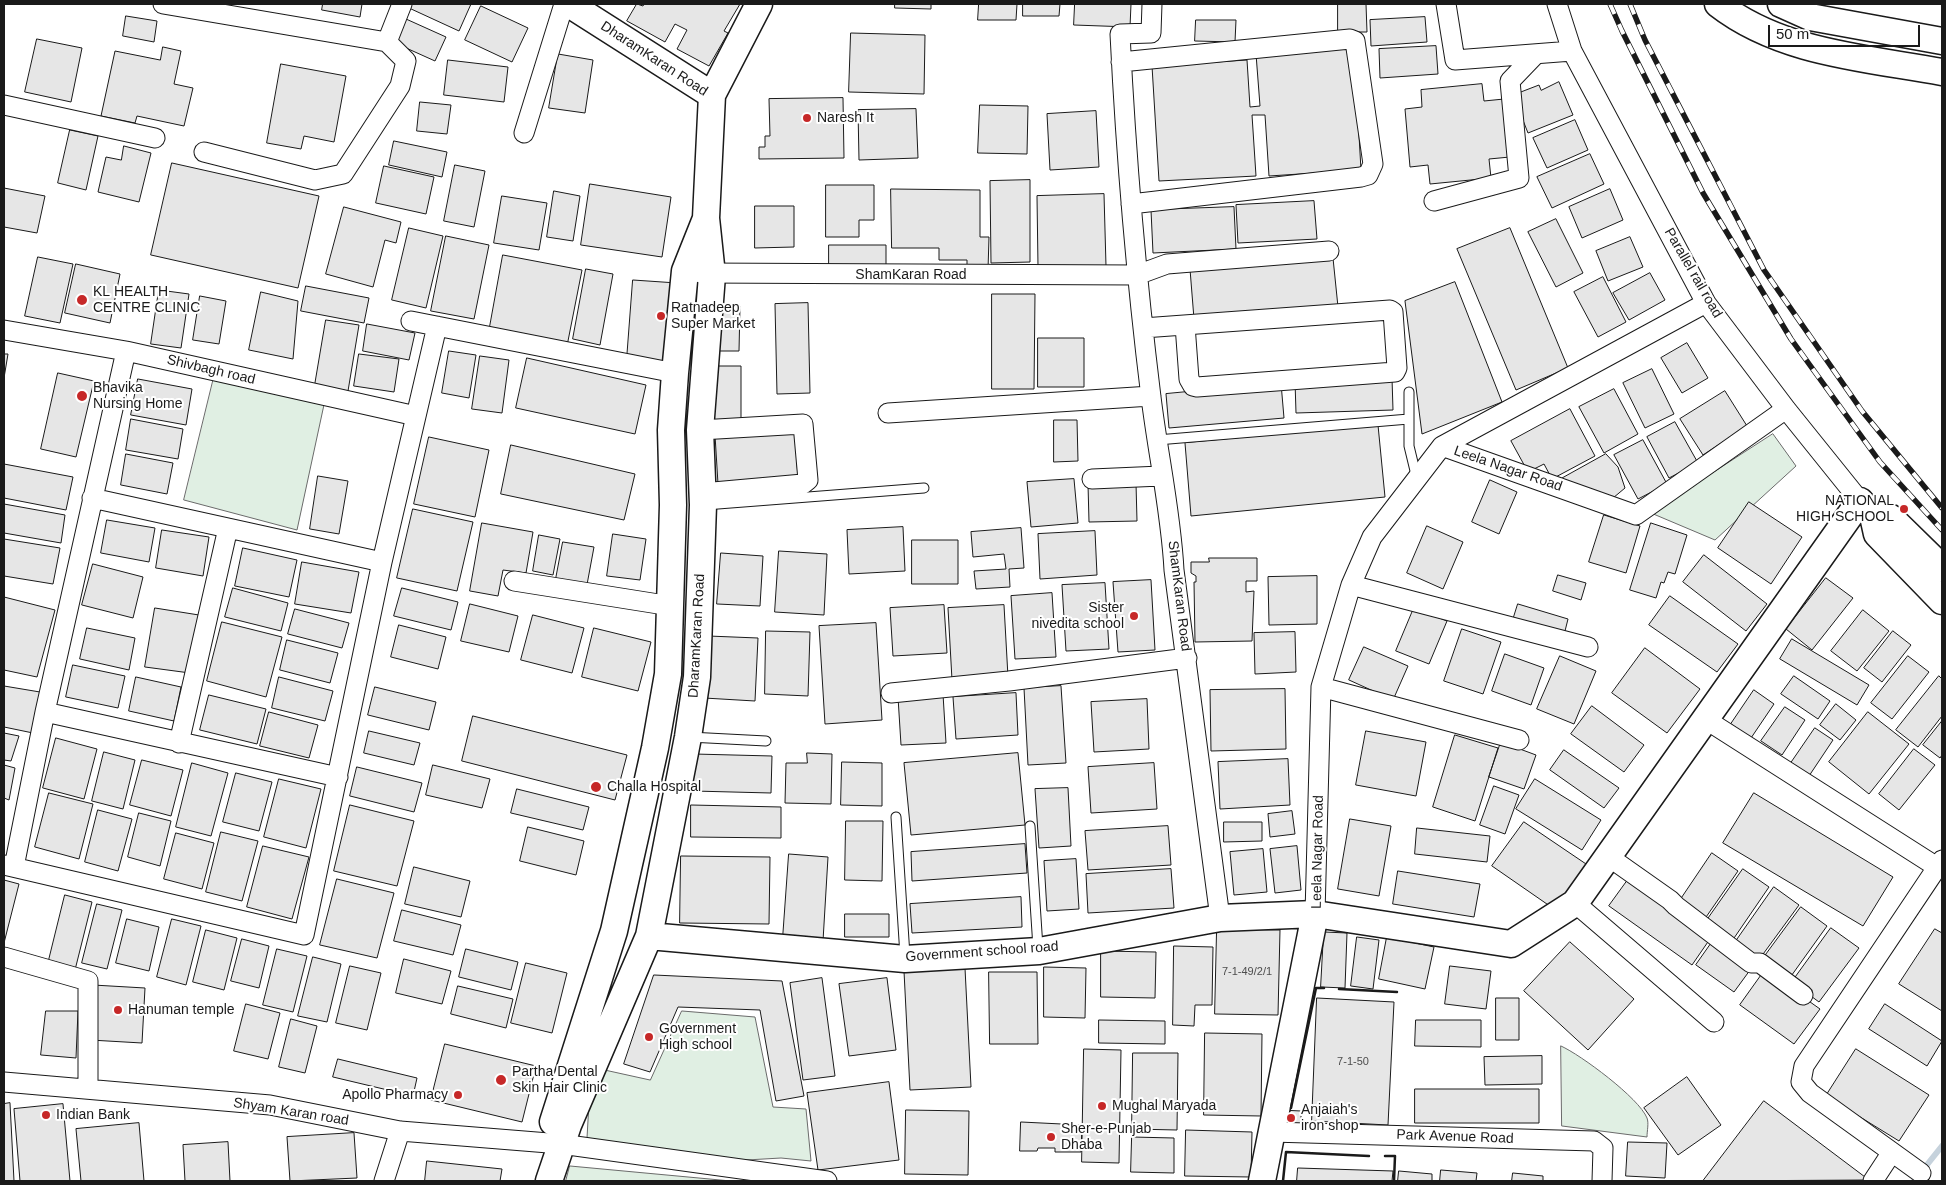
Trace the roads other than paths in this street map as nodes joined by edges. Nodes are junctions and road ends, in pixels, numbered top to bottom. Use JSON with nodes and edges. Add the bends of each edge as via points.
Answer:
{"nodes":[{"id":1,"x":163,"y":4,"type":"edge"},
{"id":2,"x":402,"y":4,"type":"edge"},
{"id":3,"x":564,"y":4,"type":"edge"},
{"id":4,"x":569,"y":4,"type":"edge"},
{"id":5,"x":759,"y":4,"type":"edge"},
{"id":6,"x":1152,"y":4,"type":"edge"},
{"id":7,"x":1446,"y":4,"type":"edge"},
{"id":8,"x":1557,"y":4,"type":"edge"},
{"id":9,"x":1718,"y":4,"type":"edge"},
{"id":10,"x":1781,"y":4,"type":"edge"},
{"id":11,"x":1862,"y":26,"type":"junction"},
{"id":12,"x":1939,"y":40,"type":"edge"},
{"id":13,"x":387,"y":42,"type":"junction"},
{"id":14,"x":1572,"y":51,"type":"junction"},
{"id":15,"x":1535,"y":55,"type":"junction"},
{"id":16,"x":1857,"y":56,"type":"junction"},
{"id":17,"x":1122,"y":62,"type":"junction"},
{"id":18,"x":1934,"y":71,"type":"edge"},
{"id":19,"x":712,"y":95,"type":"junction"},
{"id":20,"x":4,"y":105,"type":"edge"},
{"id":21,"x":524,"y":133,"type":"dead end"},
{"id":22,"x":156,"y":138,"type":"dead end"},
{"id":23,"x":204,"y":152,"type":"dead end"},
{"id":24,"x":1434,"y":201,"type":"dead end"},
{"id":25,"x":1131,"y":204,"type":"junction"},
{"id":26,"x":706,"y":218,"type":"junction"},
{"id":27,"x":1329,"y":251,"type":"dead end"},
{"id":28,"x":685,"y":271,"type":"junction"},
{"id":29,"x":712,"y":275,"type":"junction"},
{"id":30,"x":1137,"y":275,"type":"junction"},
{"id":31,"x":1706,"y":303,"type":"junction"},
{"id":32,"x":411,"y":320,"type":"dead end"},
{"id":33,"x":1185,"y":325,"type":"junction"},
{"id":34,"x":437,"y":326,"type":"junction"},
{"id":35,"x":1143,"y":328,"type":"junction"},
{"id":36,"x":4,"y":330,"type":"edge"},
{"id":37,"x":126,"y":351,"type":"junction"},
{"id":38,"x":675,"y":373,"type":"junction"},
{"id":39,"x":1409,"y":392,"type":"dead end"},
{"id":40,"x":1151,"y":396,"type":"junction"},
{"id":41,"x":1786,"y":409,"type":"junction"},
{"id":42,"x":888,"y":413,"type":"dead end"},
{"id":43,"x":416,"y":416,"type":"junction"},
{"id":44,"x":1409,"y":419,"type":"junction"},
{"id":45,"x":700,"y":430,"type":"junction"},
{"id":46,"x":1156,"y":440,"type":"junction"},
{"id":47,"x":1442,"y":446,"type":"junction"},
{"id":48,"x":1162,"y":476,"type":"junction"},
{"id":49,"x":1092,"y":479,"type":"dead end"},
{"id":50,"x":1417,"y":479,"type":"junction"},
{"id":51,"x":924,"y":488,"type":"dead end"},
{"id":52,"x":92,"y":498,"type":"junction"},
{"id":53,"x":702,"y":499,"type":"junction"},
{"id":54,"x":1866,"y":508,"type":"junction"},
{"id":55,"x":228,"y":528,"type":"junction"},
{"id":56,"x":382,"y":562,"type":"junction"},
{"id":57,"x":1942,"y":568,"type":"edge"},
{"id":58,"x":514,"y":581,"type":"dead end"},
{"id":59,"x":1351,"y":585,"type":"junction"},
{"id":60,"x":1942,"y":601,"type":"edge"},
{"id":61,"x":671,"y":606,"type":"junction"},
{"id":62,"x":1588,"y":647,"type":"dead end"},
{"id":63,"x":1187,"y":658,"type":"junction"},
{"id":64,"x":1321,"y":687,"type":"junction"},
{"id":65,"x":891,"y":693,"type":"dead end"},
{"id":66,"x":45,"y":712,"type":"junction"},
{"id":67,"x":1705,"y":719,"type":"junction"},
{"id":68,"x":688,"y":737,"type":"junction"},
{"id":69,"x":1519,"y":740,"type":"dead end"},
{"id":70,"x":766,"y":741,"type":"dead end"},
{"id":71,"x":179,"y":743,"type":"junction"},
{"id":72,"x":338,"y":777,"type":"junction"},
{"id":73,"x":896,"y":817,"type":"dead end"},
{"id":74,"x":1030,"y":826,"type":"dead end"},
{"id":75,"x":1609,"y":856,"type":"junction"},
{"id":76,"x":1940,"y":864,"type":"edge"},
{"id":77,"x":9,"y":866,"type":"edge"},
{"id":78,"x":1575,"y":903,"type":"junction"},
{"id":79,"x":1315,"y":914,"type":"junction"},
{"id":80,"x":1220,"y":918,"type":"junction"},
{"id":81,"x":649,"y":936,"type":"junction"},
{"id":82,"x":1039,"y":951,"type":"junction"},
{"id":83,"x":4,"y":957,"type":"edge"},
{"id":84,"x":905,"y":959,"type":"junction"},
{"id":85,"x":1803,"y":995,"type":"dead end"},
{"id":86,"x":1714,"y":1022,"type":"dead end"},
{"id":87,"x":4,"y":1082,"type":"edge"},
{"id":88,"x":88,"y":1088,"type":"junction"},
{"id":89,"x":400,"y":1131,"type":"junction"},
{"id":90,"x":1271,"y":1132,"type":"junction"},
{"id":91,"x":554,"y":1143,"type":"junction"},
{"id":92,"x":1892,"y":1152,"type":"junction"},
{"id":93,"x":1921,"y":1173,"type":"dead end"},
{"id":94,"x":384,"y":1181,"type":"edge"},
{"id":95,"x":533,"y":1181,"type":"edge"},
{"id":96,"x":549,"y":1181,"type":"edge"},
{"id":97,"x":827,"y":1181,"type":"edge"},
{"id":98,"x":1262,"y":1181,"type":"edge"},
{"id":99,"x":1602,"y":1181,"type":"edge"},
{"id":100,"x":1873,"y":1181,"type":"edge"}],
"edges":[{"from":1,"to":13,"type":"street"},
{"from":2,"to":13,"type":"street"},
{"from":3,"to":21,"type":"street"},
{"from":4,"to":19,"type":"street","name":"DharamKaran Road"},
{"from":5,"to":19,"type":"street"},
{"from":6,"to":17,"type":"street","name":"ShamKaran Road","via":[[1151,33],[1120,34]]},
{"from":7,"to":15,"type":"street","via":[[1455,60]]},
{"from":8,"to":14,"type":"street","name":"Parallel rail road"},
{"from":9,"to":16,"type":"street","via":[[1734,16],[1801,46]]},
{"from":10,"to":11,"type":"street","via":[[1810,17]]},
{"from":11,"to":12,"type":"street"},
{"from":11,"to":16,"type":"street"},
{"from":13,"to":23,"type":"street","via":[[406,61],[400,86],[343,174],[315,180]]},
{"from":14,"to":15,"type":"street"},
{"from":14,"to":31,"type":"street","name":"Parallel rail road"},
{"from":15,"to":24,"type":"street","via":[[1509,84],[1519,178]]},
{"from":16,"to":18,"type":"street"},
{"from":17,"to":25,"type":"street","name":"ShamKaran Road"},
{"from":17,"to":25,"type":"street","via":[[1354,41],[1373,164],[1368,175],[1361,177]]},
{"from":19,"to":26,"type":"street","name":"DharamKaran Road"},
{"from":20,"to":22,"type":"street"},
{"from":25,"to":30,"type":"street","name":"ShamKaran Road"},
{"from":26,"to":28,"type":"street","name":"DharamKaran Road"},
{"from":26,"to":29,"type":"street","name":"DharamKaran Road"},
{"from":27,"to":30,"type":"street","via":[[1167,264]]},
{"from":28,"to":29,"type":"street","name":"ShamKaran Road"},
{"from":28,"to":38,"type":"street","name":"DharamKaran Road"},
{"from":29,"to":30,"type":"street","name":"ShamKaran Road"},
{"from":29,"to":45,"type":"street","name":"DharamKaran Road"},
{"from":30,"to":35,"type":"street","name":"ShamKaran Road"},
{"from":31,"to":41,"type":"street","name":"Parallel rail road"},
{"from":31,"to":47,"type":"street"},
{"from":32,"to":34,"type":"street"},
{"from":33,"to":33,"type":"street","via":[[1390,310],[1393,312],[1398,368],[1394,372],[1193,386],[1189,379]]},
{"from":33,"to":35,"type":"street"},
{"from":34,"to":38,"type":"street"},
{"from":34,"to":43,"type":"street"},
{"from":35,"to":40,"type":"street","name":"ShamKaran Road"},
{"from":36,"to":37,"type":"street","name":"Shivbagh road"},
{"from":37,"to":43,"type":"street","name":"Shivbagh road"},
{"from":37,"to":52,"type":"street"},
{"from":38,"to":61,"type":"street","name":"DharamKaran Road","via":[[671,430]]},
{"from":39,"to":44,"type":"lane"},
{"from":40,"to":42,"type":"street"},
{"from":40,"to":46,"type":"street","name":"ShamKaran Road"},
{"from":41,"to":47,"type":"street","name":"Leela Nagar Road","via":[[1636,514]]},
{"from":41,"to":54,"type":"street","name":"Parallel rail road"},
{"from":43,"to":56,"type":"street"},
{"from":44,"to":46,"type":"lane"},
{"from":44,"to":50,"type":"lane","via":[[1409,446]]},
{"from":45,"to":53,"type":"street","name":"DharamKaran Road"},
{"from":45,"to":53,"type":"street","via":[[803,424],[808,480],[803,484]]},
{"from":46,"to":48,"type":"street","name":"ShamKaran Road"},
{"from":47,"to":50,"type":"street","name":"Leela Nagar Road"},
{"from":48,"to":49,"type":"street"},
{"from":48,"to":63,"type":"street","name":"ShamKaran Road"},
{"from":50,"to":59,"type":"street","name":"Leela Nagar Road","via":[[1372,536]]},
{"from":51,"to":53,"type":"lane"},
{"from":52,"to":55,"type":"street"},
{"from":52,"to":66,"type":"street"},
{"from":53,"to":68,"type":"street","name":"DharamKaran Road","via":[[697,677]]},
{"from":54,"to":57,"type":"street","via":[[1891,518]]},
{"from":54,"to":60,"type":"street","name":"Parallel rail road","via":[[1877,534]]},
{"from":54,"to":67,"type":"street","name":"Leela Nagar Road"},
{"from":55,"to":56,"type":"street"},
{"from":55,"to":71,"type":"street"},
{"from":56,"to":72,"type":"street"},
{"from":58,"to":61,"type":"street"},
{"from":59,"to":62,"type":"street"},
{"from":59,"to":64,"type":"street","name":"Leela Nagar Road"},
{"from":61,"to":91,"type":"street","name":"DharamKaran Road","via":[[668,674],[655,748],[617,921]]},
{"from":63,"to":65,"type":"street","via":[[1009,682]]},
{"from":63,"to":80,"type":"street","name":"ShamKaran Road"},
{"from":64,"to":69,"type":"street"},
{"from":64,"to":79,"type":"street","name":"Leela Nagar Road"},
{"from":66,"to":71,"type":"street"},
{"from":66,"to":77,"type":"street"},
{"from":67,"to":75,"type":"street","name":"Leela Nagar Road"},
{"from":67,"to":76,"type":"street"},
{"from":68,"to":70,"type":"lane"},
{"from":68,"to":81,"type":"street","name":"DharamKaran Road"},
{"from":71,"to":72,"type":"street"},
{"from":72,"to":77,"type":"street","via":[[304,935]]},
{"from":73,"to":84,"type":"lane"},
{"from":74,"to":82,"type":"lane"},
{"from":75,"to":78,"type":"street","name":"Leela Nagar Road"},
{"from":75,"to":85,"type":"street","via":[[1751,963],[1760,963]]},
{"from":76,"to":92,"type":"street","via":[[1804,1066],[1801,1082],[1810,1093]]},
{"from":78,"to":79,"type":"street","name":"Leela Nagar Road","via":[[1511,944]]},
{"from":78,"to":86,"type":"street"},
{"from":79,"to":80,"type":"street","name":"Government school road"},
{"from":79,"to":90,"type":"street"},
{"from":80,"to":82,"type":"street","name":"Government school road"},
{"from":81,"to":84,"type":"street","name":"Government school road"},
{"from":81,"to":91,"type":"street","name":"DharamKaran Road"},
{"from":82,"to":84,"type":"street","name":"Government school road"},
{"from":83,"to":88,"type":"street","via":[[88,982]]},
{"from":87,"to":88,"type":"street","name":"Shyam Karan road"},
{"from":88,"to":89,"type":"street","name":"Shyam Karan road","via":[[270,1105]]},
{"from":89,"to":91,"type":"street","name":"Shyam Karan road"},
{"from":89,"to":94,"type":"street"},
{"from":90,"to":98,"type":"street"},
{"from":90,"to":99,"type":"street","name":"Park Avenue Road","via":[[1594,1141],[1603,1148]]},
{"from":91,"to":95,"type":"street","name":"DharamKaran Road"},
{"from":91,"to":96,"type":"street","name":"DharamKaran Road"},
{"from":91,"to":97,"type":"street","name":"Shyam Karan road"},
{"from":92,"to":93,"type":"street"},
{"from":92,"to":100,"type":"street"}]}
